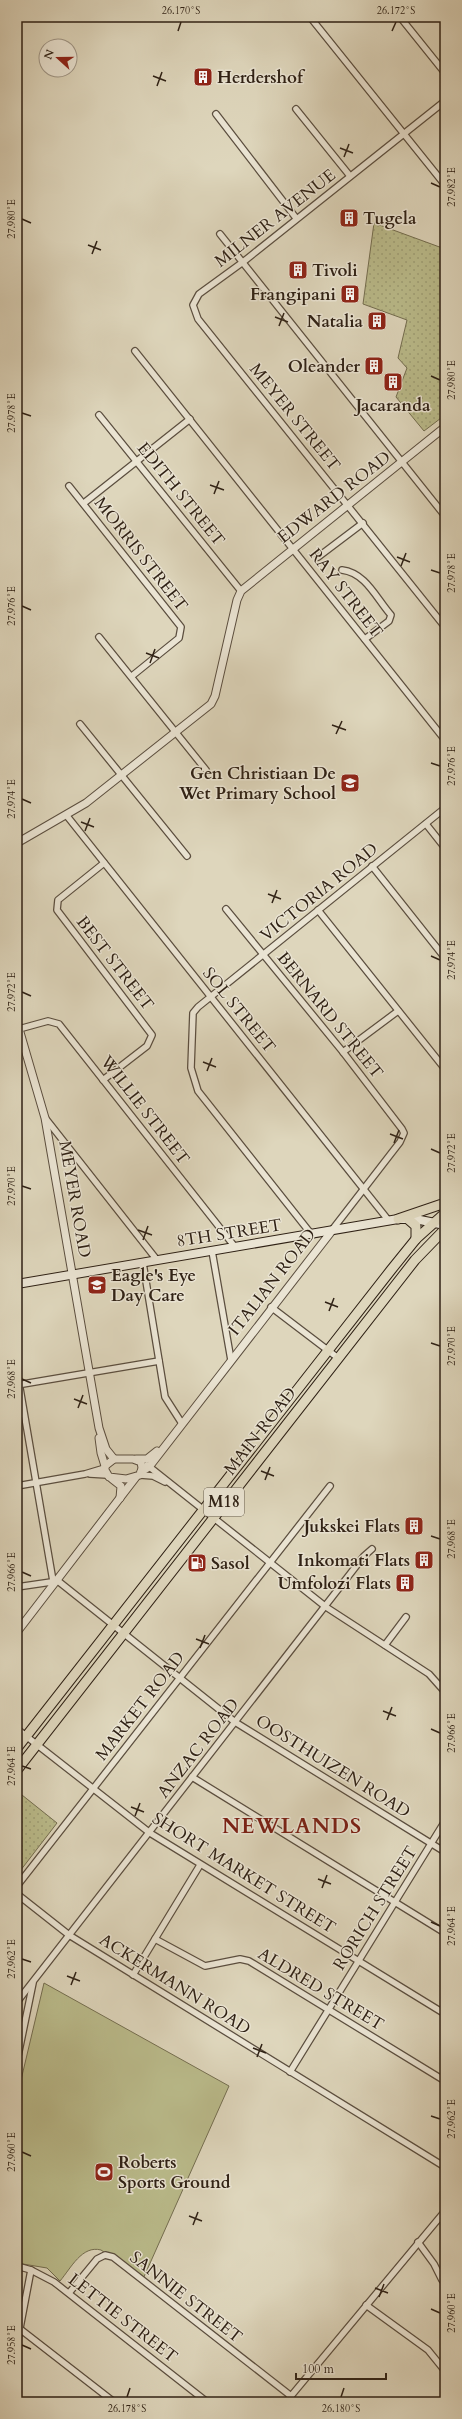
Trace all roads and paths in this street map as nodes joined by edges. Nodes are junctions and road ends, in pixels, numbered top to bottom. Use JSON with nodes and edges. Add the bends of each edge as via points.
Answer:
{"nodes":[{"id":1,"x":310,"y":17,"type":"edge"},
{"id":2,"x":400,"y":17,"type":"edge"},
{"id":3,"x":445,"y":73,"type":"edge"},
{"id":4,"x":445,"y":101,"type":"edge"},
{"id":5,"x":296,"y":109,"type":"dead end"},
{"id":6,"x":216,"y":114,"type":"dead end"},
{"id":7,"x":404,"y":133,"type":"junction"},
{"id":8,"x":350,"y":176,"type":"junction"},
{"id":9,"x":445,"y":185,"type":"edge"},
{"id":10,"x":296,"y":218,"type":"junction"},
{"id":11,"x":220,"y":234,"type":"dead end"},
{"id":12,"x":243,"y":262,"type":"junction"},
{"id":13,"x":198,"y":319,"type":"joint"},
{"id":14,"x":135,"y":351,"type":"dead end"},
{"id":15,"x":445,"y":396,"type":"edge"},
{"id":16,"x":445,"y":402,"type":"edge"},
{"id":17,"x":99,"y":415,"type":"dead end"},
{"id":18,"x":190,"y":419,"type":"junction"},
{"id":19,"x":445,"y":427,"type":"edge"},
{"id":20,"x":137,"y":462,"type":"junction"},
{"id":21,"x":402,"y":462,"type":"junction"},
{"id":22,"x":69,"y":486,"type":"dead end"},
{"id":23,"x":84,"y":503,"type":"junction"},
{"id":24,"x":348,"y":505,"type":"junction"},
{"id":25,"x":445,"y":516,"type":"edge"},
{"id":26,"x":363,"y":524,"type":"junction"},
{"id":27,"x":293,"y":548,"type":"junction"},
{"id":28,"x":318,"y":557,"type":"dead end"},
{"id":29,"x":342,"y":570,"type":"dead end"},
{"id":30,"x":241,"y":591,"type":"junction"},
{"id":31,"x":445,"y":627,"type":"edge"},
{"id":32,"x":99,"y":637,"type":"dead end"},
{"id":33,"x":365,"y":639,"type":"junction"},
{"id":34,"x":132,"y":676,"type":"junction"},
{"id":35,"x":80,"y":724,"type":"dead end"},
{"id":36,"x":176,"y":732,"type":"junction"},
{"id":37,"x":445,"y":740,"type":"edge"},
{"id":38,"x":206,"y":770,"type":"dead end"},
{"id":39,"x":122,"y":775,"type":"junction"},
{"id":40,"x":445,"y":808,"type":"edge"},
{"id":41,"x":67,"y":816,"type":"junction"},
{"id":42,"x":426,"y":824,"type":"junction"},
{"id":43,"x":17,"y":843,"type":"edge"},
{"id":44,"x":445,"y":848,"type":"edge"},
{"id":45,"x":187,"y":856,"type":"dead end"},
{"id":46,"x":104,"y":863,"type":"junction"},
{"id":47,"x":372,"y":866,"type":"junction"},
{"id":48,"x":226,"y":909,"type":"dead end"},
{"id":49,"x":318,"y":910,"type":"junction"},
{"id":50,"x":264,"y":954,"type":"junction"},
{"id":51,"x":445,"y":958,"type":"edge"},
{"id":52,"x":210,"y":997,"type":"junction"},
{"id":53,"x":398,"y":1010,"type":"junction"},
{"id":54,"x":18,"y":1026,"type":"edge"},
{"id":55,"x":343,"y":1052,"type":"junction"},
{"id":56,"x":445,"y":1069,"type":"edge"},
{"id":57,"x":103,"y":1080,"type":"junction"},
{"id":58,"x":45,"y":1118,"type":"junction"},
{"id":59,"x":400,"y":1142,"type":"joint"},
{"id":60,"x":364,"y":1189,"type":"junction"},
{"id":61,"x":445,"y":1203,"type":"edge"},
{"id":62,"x":445,"y":1212,"type":"edge"},
{"id":63,"x":399,"y":1220,"type":"junction"},
{"id":64,"x":432,"y":1222,"type":"junction"},
{"id":65,"x":445,"y":1225,"type":"edge"},
{"id":66,"x":445,"y":1229,"type":"edge"},
{"id":67,"x":330,"y":1232,"type":"junction"},
{"id":68,"x":312,"y":1234,"type":"junction"},
{"id":69,"x":416,"y":1239,"type":"junction"},
{"id":70,"x":235,"y":1247,"type":"junction"},
{"id":71,"x":212,"y":1251,"type":"junction"},
{"id":72,"x":157,"y":1260,"type":"junction"},
{"id":73,"x":143,"y":1263,"type":"junction"},
{"id":74,"x":73,"y":1275,"type":"junction"},
{"id":75,"x":17,"y":1284,"type":"edge"},
{"id":76,"x":271,"y":1306,"type":"junction"},
{"id":77,"x":328,"y":1351,"type":"junction"},
{"id":78,"x":338,"y":1358,"type":"junction"},
{"id":79,"x":230,"y":1360,"type":"junction"},
{"id":80,"x":159,"y":1361,"type":"junction"},
{"id":81,"x":17,"y":1371,"type":"edge"},
{"id":82,"x":90,"y":1373,"type":"junction"},
{"id":83,"x":18,"y":1384,"type":"edge"},
{"id":84,"x":181,"y":1422,"type":"junction"},
{"id":85,"x":99,"y":1428,"type":"junction"},
{"id":86,"x":167,"y":1441,"type":"junction"},
{"id":87,"x":114,"y":1459,"type":"junction"},
{"id":88,"x":133,"y":1459,"type":"junction"},
{"id":89,"x":141,"y":1462,"type":"junction"},
{"id":90,"x":149,"y":1467,"type":"junction"},
{"id":91,"x":107,"y":1472,"type":"junction"},
{"id":92,"x":139,"y":1475,"type":"junction"},
{"id":93,"x":36,"y":1483,"type":"junction"},
{"id":94,"x":17,"y":1486,"type":"edge"},
{"id":95,"x":330,"y":1486,"type":"dead end"},
{"id":96,"x":174,"y":1487,"type":"junction"},
{"id":97,"x":118,"y":1504,"type":"junction"},
{"id":98,"x":204,"y":1510,"type":"junction"},
{"id":99,"x":212,"y":1517,"type":"junction"},
{"id":100,"x":372,"y":1549,"type":"dead end"},
{"id":101,"x":270,"y":1564,"type":"junction"},
{"id":102,"x":55,"y":1581,"type":"junction"},
{"id":103,"x":17,"y":1587,"type":"edge"},
{"id":104,"x":326,"y":1607,"type":"junction"},
{"id":105,"x":406,"y":1617,"type":"dead end"},
{"id":106,"x":114,"y":1624,"type":"junction"},
{"id":107,"x":17,"y":1632,"type":"edge"},
{"id":108,"x":124,"y":1633,"type":"junction"},
{"id":109,"x":385,"y":1646,"type":"junction"},
{"id":110,"x":180,"y":1678,"type":"junction"},
{"id":111,"x":442,"y":1683,"type":"edge"},
{"id":112,"x":445,"y":1692,"type":"edge"},
{"id":113,"x":235,"y":1722,"type":"junction"},
{"id":114,"x":17,"y":1729,"type":"edge"},
{"id":115,"x":26,"y":1736,"type":"junction"},
{"id":116,"x":37,"y":1745,"type":"junction"},
{"id":117,"x":17,"y":1748,"type":"edge"},
{"id":118,"x":17,"y":1770,"type":"edge"},
{"id":119,"x":192,"y":1777,"type":"junction"},
{"id":120,"x":93,"y":1789,"type":"junction"},
{"id":121,"x":445,"y":1821,"type":"edge"},
{"id":122,"x":150,"y":1833,"type":"junction"},
{"id":123,"x":431,"y":1844,"type":"junction"},
{"id":124,"x":445,"y":1852,"type":"edge"},
{"id":125,"x":200,"y":1865,"type":"junction"},
{"id":126,"x":17,"y":1886,"type":"edge"},
{"id":127,"x":17,"y":1894,"type":"edge"},
{"id":128,"x":395,"y":1902,"type":"junction"},
{"id":129,"x":445,"y":1933,"type":"edge"},
{"id":130,"x":69,"y":1935,"type":"junction"},
{"id":131,"x":155,"y":1939,"type":"junction"},
{"id":132,"x":358,"y":1961,"type":"junction"},
{"id":133,"x":133,"y":1975,"type":"junction"},
{"id":134,"x":34,"y":1980,"type":"junction"},
{"id":135,"x":17,"y":2002,"type":"edge"},
{"id":136,"x":329,"y":2009,"type":"junction"},
{"id":137,"x":445,"y":2014,"type":"edge"},
{"id":138,"x":17,"y":2061,"type":"edge"},
{"id":139,"x":290,"y":2072,"type":"junction"},
{"id":140,"x":445,"y":2081,"type":"edge"},
{"id":141,"x":445,"y":2167,"type":"edge"},
{"id":142,"x":445,"y":2211,"type":"edge"},
{"id":143,"x":418,"y":2242,"type":"junction"},
{"id":144,"x":17,"y":2266,"type":"edge"},
{"id":145,"x":31,"y":2270,"type":"junction"},
{"id":146,"x":442,"y":2280,"type":"dead end"},
{"id":147,"x":69,"y":2293,"type":"junction"},
{"id":148,"x":366,"y":2306,"type":"junction"},
{"id":149,"x":20,"y":2329,"type":"junction"},
{"id":150,"x":17,"y":2344,"type":"edge"},
{"id":151,"x":445,"y":2371,"type":"edge"},
{"id":152,"x":291,"y":2396,"type":"junction"},
{"id":153,"x":17,"y":2398,"type":"edge"},
{"id":154,"x":22,"y":2402,"type":"edge"},
{"id":155,"x":114,"y":2402,"type":"edge"},
{"id":156,"x":207,"y":2402,"type":"edge"},
{"id":157,"x":286,"y":2402,"type":"edge"}],
"edges":[{"from":1,"to":7,"type":"street"},
{"from":2,"to":3,"type":"street"},
{"from":4,"to":7,"type":"street","name":"MILNER AVENUE"},
{"from":5,"to":8,"type":"street"},
{"from":6,"to":10,"type":"street"},
{"from":7,"to":8,"type":"street","name":"MILNER AVENUE"},
{"from":7,"to":9,"type":"street"},
{"from":8,"to":10,"type":"street","name":"MILNER AVENUE"},
{"from":10,"to":12,"type":"street","name":"MILNER AVENUE"},
{"from":11,"to":12,"type":"street"},
{"from":12,"to":13,"type":"street","name":"MILNER AVENUE","via":[[197,297],[193,306]]},
{"from":12,"to":21,"type":"street"},
{"from":13,"to":24,"type":"street","name":"MEYER STREET"},
{"from":14,"to":18,"type":"street","name":"RAY STREET"},
{"from":15,"to":16,"type":"street"},
{"from":17,"to":20,"type":"street","name":"EDITH STREET"},
{"from":18,"to":20,"type":"street"},
{"from":18,"to":27,"type":"street","name":"RAY STREET"},
{"from":19,"to":21,"type":"street","name":"EDWARD ROAD"},
{"from":20,"to":23,"type":"street"},
{"from":20,"to":30,"type":"street","name":"EDITH STREET"},
{"from":21,"to":24,"type":"street","name":"EDWARD ROAD"},
{"from":21,"to":25,"type":"street"},
{"from":22,"to":23,"type":"street","name":"MORRIS STREET"},
{"from":23,"to":34,"type":"street","name":"MORRIS STREET","via":[[178,622],[182,631],[176,641]]},
{"from":24,"to":26,"type":"street","name":"MEYER STREET"},
{"from":24,"to":27,"type":"street","name":"EDWARD ROAD"},
{"from":26,"to":28,"type":"street"},
{"from":26,"to":31,"type":"street","name":"MEYER STREET"},
{"from":27,"to":30,"type":"street","name":"EDWARD ROAD"},
{"from":27,"to":33,"type":"street","name":"RAY STREET"},
{"from":29,"to":33,"type":"street","via":[[353,571],[361,577],[391,617]]},
{"from":30,"to":36,"type":"street","via":[[214,700]]},
{"from":32,"to":34,"type":"street"},
{"from":33,"to":37,"type":"street","name":"RAY STREET"},
{"from":34,"to":36,"type":"street"},
{"from":35,"to":39,"type":"street"},
{"from":36,"to":38,"type":"street"},
{"from":36,"to":39,"type":"street"},
{"from":39,"to":41,"type":"street"},
{"from":39,"to":45,"type":"street"},
{"from":40,"to":42,"type":"street","name":"VICTORIA ROAD"},
{"from":41,"to":43,"type":"street"},
{"from":41,"to":46,"type":"street","name":"SOL STREET"},
{"from":42,"to":44,"type":"street"},
{"from":42,"to":47,"type":"street","name":"VICTORIA ROAD"},
{"from":46,"to":52,"type":"street","name":"SOL STREET"},
{"from":46,"to":57,"type":"street","name":"BEST STREET","via":[[58,900],[56,910],[152,1035],[147,1046]]},
{"from":47,"to":49,"type":"street","name":"VICTORIA ROAD"},
{"from":47,"to":51,"type":"street"},
{"from":48,"to":50,"type":"street","name":"BERNARD STREET"},
{"from":49,"to":50,"type":"street","name":"VICTORIA ROAD"},
{"from":49,"to":53,"type":"street"},
{"from":50,"to":52,"type":"street","name":"VICTORIA ROAD"},
{"from":50,"to":55,"type":"street","name":"BERNARD STREET"},
{"from":52,"to":60,"type":"street","name":"SOL STREET"},
{"from":52,"to":68,"type":"street","via":[[195,1010],[192,1018],[194,1083],[205,1101]]},
{"from":53,"to":55,"type":"street"},
{"from":53,"to":56,"type":"street"},
{"from":54,"to":57,"type":"street","name":"WILLIE STREET","via":[[56,1022]]},
{"from":54,"to":58,"type":"street","name":"MEYER ROAD"},
{"from":55,"to":59,"type":"street","name":"BERNARD STREET","via":[[400,1125],[404,1133]]},
{"from":57,"to":70,"type":"street","name":"WILLIE STREET"},
{"from":58,"to":72,"type":"street"},
{"from":58,"to":74,"type":"street","name":"MEYER ROAD"},
{"from":59,"to":60,"type":"street","name":"ITALIAN ROAD"},
{"from":60,"to":63,"type":"street","name":"SOL STREET"},
{"from":60,"to":67,"type":"street","name":"ITALIAN ROAD"},
{"from":61,"to":63,"type":"main road"},
{"from":62,"to":64,"type":"main road","name":"MAIN ROAD","number":"M18"},
{"from":63,"to":64,"type":"main road","name":"8TH STREET"},
{"from":63,"to":67,"type":"main road","name":"8TH STREET"},
{"from":63,"to":69,"type":"main road","via":[[416,1226]]},
{"from":64,"to":65,"type":"main road","name":"8TH STREET"},
{"from":64,"to":69,"type":"main road","name":"MAIN ROAD","number":"M18"},
{"from":66,"to":78,"type":"main road","name":"MAIN ROAD","number":"M18","via":[[415,1260]]},
{"from":67,"to":68,"type":"main road","name":"8TH STREET"},
{"from":67,"to":76,"type":"street","name":"ITALIAN ROAD"},
{"from":68,"to":70,"type":"main road","name":"8TH STREET"},
{"from":69,"to":77,"type":"main road","name":"MAIN ROAD","number":"M18"},
{"from":70,"to":71,"type":"main road","name":"8TH STREET"},
{"from":71,"to":72,"type":"main road","name":"8TH STREET"},
{"from":71,"to":79,"type":"street"},
{"from":72,"to":73,"type":"main road","name":"8TH STREET"},
{"from":73,"to":74,"type":"main road","name":"8TH STREET"},
{"from":73,"to":80,"type":"street"},
{"from":74,"to":75,"type":"main road","name":"8TH STREET"},
{"from":74,"to":82,"type":"street","name":"MEYER ROAD"},
{"from":76,"to":77,"type":"street"},
{"from":76,"to":79,"type":"street","name":"ITALIAN ROAD"},
{"from":77,"to":78,"type":"street"},
{"from":77,"to":98,"type":"main road","name":"MAIN ROAD","number":"M18"},
{"from":78,"to":99,"type":"main road","name":"MAIN ROAD","number":"M18"},
{"from":79,"to":84,"type":"street","name":"ITALIAN ROAD"},
{"from":80,"to":82,"type":"street"},
{"from":80,"to":84,"type":"street","via":[[165,1397]]},
{"from":81,"to":83,"type":"street"},
{"from":82,"to":83,"type":"street"},
{"from":82,"to":85,"type":"street","name":"MEYER ROAD"},
{"from":83,"to":93,"type":"street"},
{"from":84,"to":86,"type":"street","name":"ITALIAN ROAD"},
{"from":85,"to":87,"type":"street","name":"MEYER ROAD","via":[[106,1449]]},
{"from":85,"to":91,"type":"street","name":"MEYER ROAD","via":[[99,1446]]},
{"from":86,"to":88,"type":"street","name":"ITALIAN ROAD","via":[[150,1457]]},
{"from":86,"to":90,"type":"street","name":"ITALIAN ROAD"},
{"from":87,"to":88,"type":"street"},
{"from":87,"to":91,"type":"street"},
{"from":88,"to":89,"type":"street"},
{"from":89,"to":90,"type":"street"},
{"from":89,"to":92,"type":"street"},
{"from":90,"to":92,"type":"street","name":"ITALIAN ROAD"},
{"from":90,"to":96,"type":"street"},
{"from":91,"to":92,"type":"street"},
{"from":91,"to":93,"type":"street"},
{"from":91,"to":97,"type":"street","via":[[122,1489]]},
{"from":92,"to":96,"type":"street","via":[[153,1476]]},
{"from":92,"to":97,"type":"street","name":"ITALIAN ROAD"},
{"from":93,"to":94,"type":"street"},
{"from":93,"to":102,"type":"street"},
{"from":95,"to":101,"type":"street","name":"MARKET ROAD"},
{"from":96,"to":98,"type":"street"},
{"from":97,"to":102,"type":"street","name":"ITALIAN ROAD"},
{"from":98,"to":99,"type":"street"},
{"from":98,"to":106,"type":"main road","name":"MAIN ROAD","number":"M18"},
{"from":99,"to":101,"type":"street"},
{"from":99,"to":108,"type":"main road","name":"MAIN ROAD","number":"M18"},
{"from":100,"to":104,"type":"street","name":"ANZAC ROAD"},
{"from":101,"to":104,"type":"street"},
{"from":101,"to":110,"type":"street","name":"MARKET ROAD"},
{"from":102,"to":103,"type":"street"},
{"from":102,"to":106,"type":"street","name":"OOSTHUIZEN ROAD"},
{"from":102,"to":107,"type":"street","name":"ITALIAN ROAD"},
{"from":104,"to":109,"type":"street"},
{"from":104,"to":113,"type":"street","name":"ANZAC ROAD"},
{"from":105,"to":109,"type":"street"},
{"from":106,"to":108,"type":"street","name":"OOSTHUIZEN ROAD"},
{"from":106,"to":115,"type":"main road","name":"MAIN ROAD","number":"M18"},
{"from":108,"to":110,"type":"street","name":"OOSTHUIZEN ROAD"},
{"from":108,"to":116,"type":"main road","name":"MAIN ROAD","number":"M18"},
{"from":109,"to":111,"type":"street"},
{"from":110,"to":113,"type":"street","name":"OOSTHUIZEN ROAD"},
{"from":110,"to":120,"type":"street","name":"MARKET ROAD"},
{"from":111,"to":112,"type":"street"},
{"from":113,"to":119,"type":"street","name":"ANZAC ROAD"},
{"from":113,"to":123,"type":"street","name":"OOSTHUIZEN ROAD"},
{"from":114,"to":115,"type":"street","name":"SHORT MARKET STREET"},
{"from":115,"to":116,"type":"street","name":"SHORT MARKET STREET"},
{"from":115,"to":117,"type":"main road","name":"MAIN ROAD","number":"M18"},
{"from":116,"to":118,"type":"main road","name":"MAIN ROAD","number":"M18"},
{"from":116,"to":120,"type":"street","name":"SHORT MARKET STREET"},
{"from":119,"to":122,"type":"street","name":"ANZAC ROAD"},
{"from":119,"to":128,"type":"street"},
{"from":120,"to":122,"type":"street","name":"SHORT MARKET STREET"},
{"from":120,"to":126,"type":"street","name":"MARKET ROAD"},
{"from":121,"to":123,"type":"street","name":"RORICH STREET"},
{"from":122,"to":125,"type":"street","name":"SHORT MARKET STREET"},
{"from":122,"to":130,"type":"street","name":"ANZAC ROAD"},
{"from":123,"to":124,"type":"street","name":"OOSTHUIZEN ROAD"},
{"from":123,"to":128,"type":"street","name":"RORICH STREET"},
{"from":125,"to":131,"type":"street"},
{"from":125,"to":132,"type":"street","name":"SHORT MARKET STREET"},
{"from":127,"to":130,"type":"street","name":"ACKERMANN ROAD"},
{"from":128,"to":129,"type":"street"},
{"from":128,"to":132,"type":"street","name":"RORICH STREET"},
{"from":130,"to":133,"type":"street","name":"ACKERMANN ROAD"},
{"from":130,"to":134,"type":"street","name":"ANZAC ROAD"},
{"from":131,"to":133,"type":"street"},
{"from":131,"to":136,"type":"street","name":"ALDRED STREET","via":[[204,1966],[240,1959],[249,1961]]},
{"from":132,"to":136,"type":"street","name":"RORICH STREET"},
{"from":132,"to":137,"type":"street","name":"SHORT MARKET STREET"},
{"from":133,"to":139,"type":"street","name":"ACKERMANN ROAD"},
{"from":134,"to":135,"type":"street","name":"ANZAC ROAD"},
{"from":134,"to":138,"type":"street"},
{"from":136,"to":139,"type":"street","name":"RORICH STREET"},
{"from":136,"to":140,"type":"street","name":"ALDRED STREET"},
{"from":139,"to":141,"type":"street","name":"ACKERMANN ROAD"},
{"from":142,"to":143,"type":"street"},
{"from":143,"to":146,"type":"street"},
{"from":143,"to":148,"type":"street"},
{"from":144,"to":145,"type":"street","name":"LETTIE STREET"},
{"from":145,"to":147,"type":"street","name":"LETTIE STREET"},
{"from":145,"to":149,"type":"street"},
{"from":147,"to":152,"type":"street","name":"SANNIE STREET","via":[[100,2256],[113,2257]]},
{"from":147,"to":156,"type":"street","name":"LETTIE STREET"},
{"from":148,"to":151,"type":"street","via":[[428,2350]]},
{"from":148,"to":152,"type":"street"},
{"from":149,"to":150,"type":"street"},
{"from":149,"to":155,"type":"street"},
{"from":152,"to":157,"type":"street"},
{"from":153,"to":154,"type":"street"}]}
